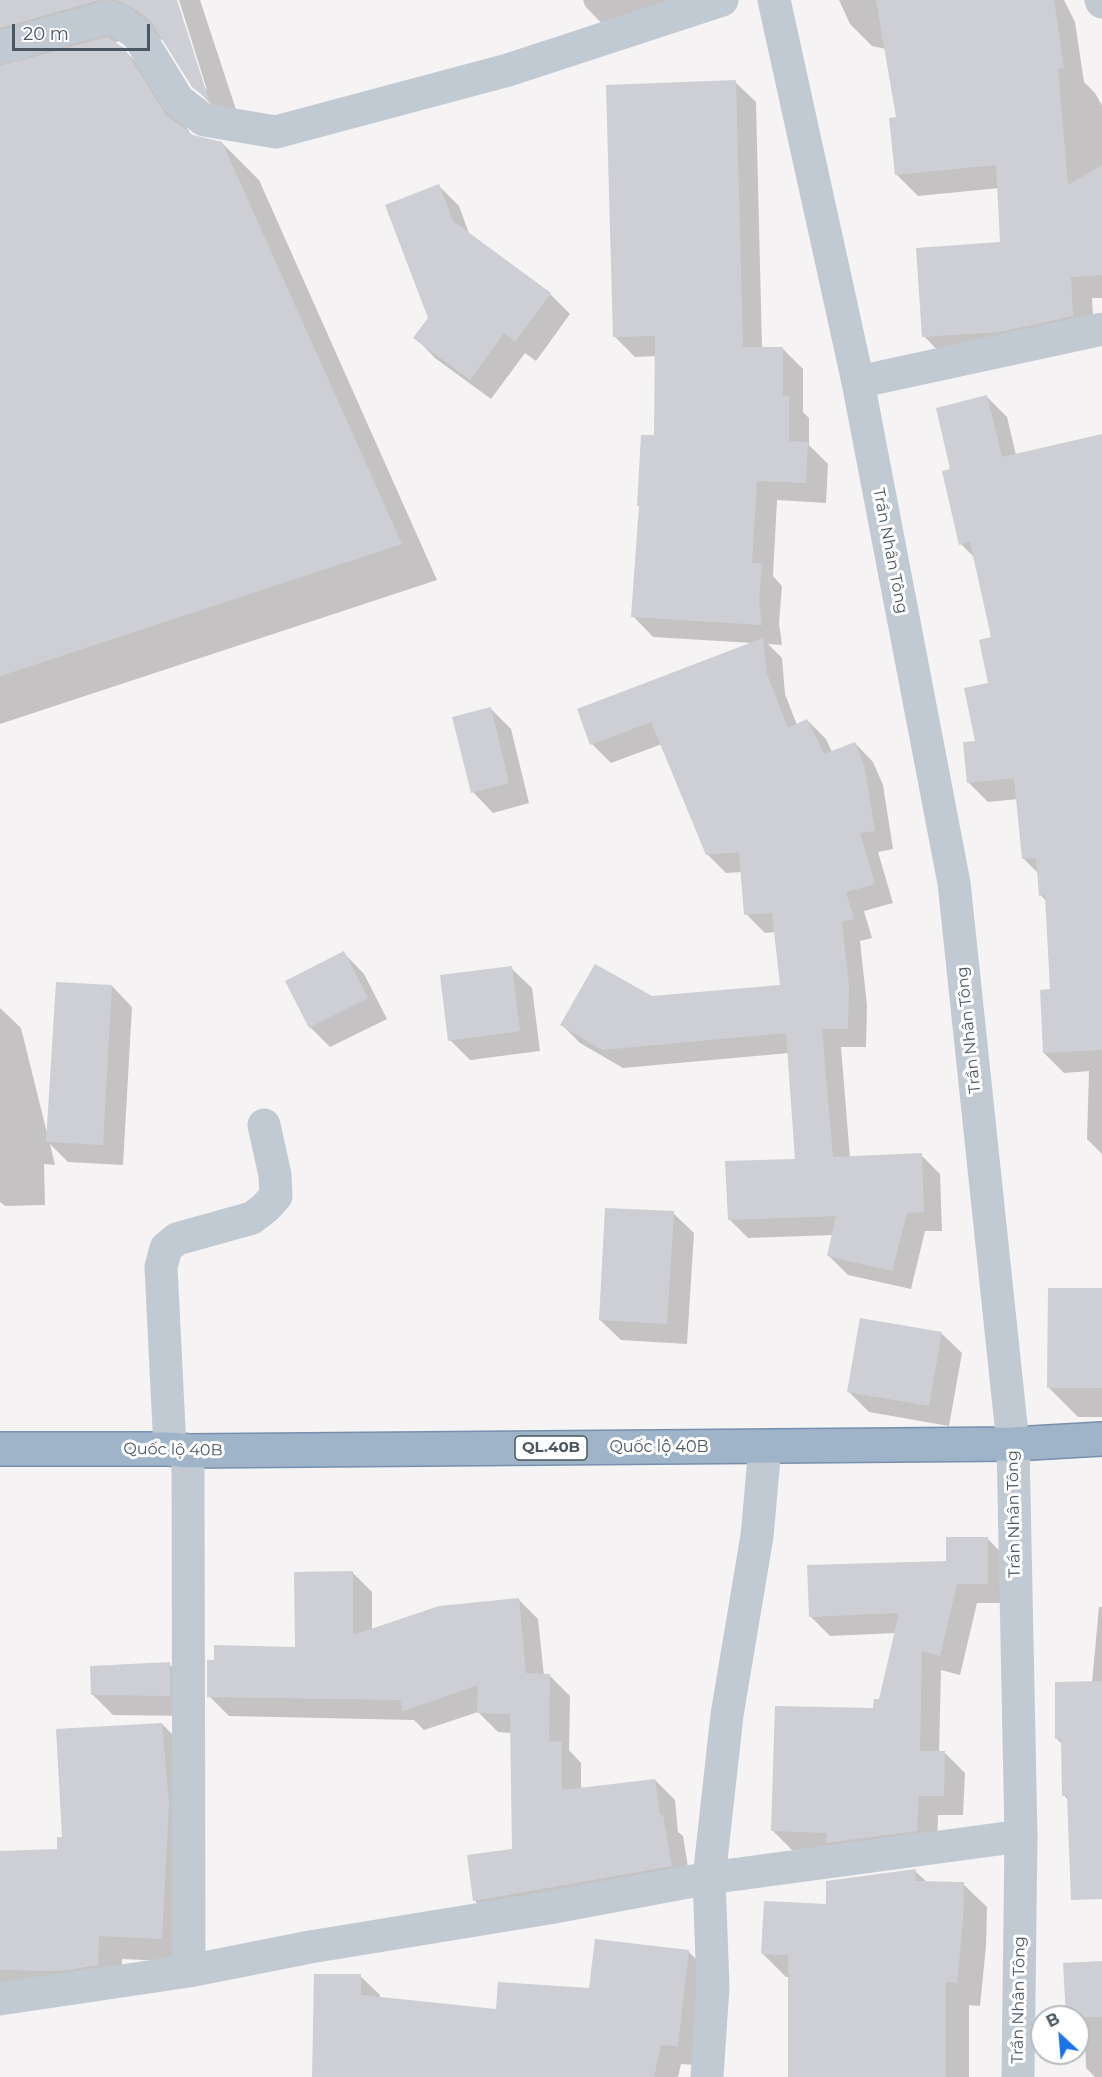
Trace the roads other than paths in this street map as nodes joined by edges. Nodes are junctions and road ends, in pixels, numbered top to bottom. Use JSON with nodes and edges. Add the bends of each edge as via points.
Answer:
{"nodes":[{"id":1,"x":722,"y":0,"type":"edge"},
{"id":2,"x":774,"y":0,"type":"edge"},
{"id":3,"x":0,"y":48,"type":"edge"},
{"id":4,"x":1102,"y":329,"type":"edge"},
{"id":5,"x":858,"y":382,"type":"junction"},
{"id":6,"x":264,"y":1125,"type":"dead end"},
{"id":7,"x":1102,"y":1439,"type":"edge"},
{"id":8,"x":1013,"y":1444,"type":"junction"},
{"id":9,"x":765,"y":1447,"type":"junction"},
{"id":10,"x":0,"y":1449,"type":"edge"},
{"id":11,"x":179,"y":1450,"type":"junction"},
{"id":12,"x":1021,"y":1836,"type":"junction"},
{"id":13,"x":710,"y":1878,"type":"junction"},
{"id":14,"x":189,"y":1971,"type":"junction"},
{"id":15,"x":0,"y":2000,"type":"edge"},
{"id":16,"x":707,"y":2077,"type":"edge"},
{"id":17,"x":1018,"y":2077,"type":"edge"}],
"edges":[{"from":1,"to":3,"type":"street","via":[[508,70],[276,132],[204,120],[178,100],[138,35],[108,17]]},
{"from":2,"to":5,"type":"street","name":"Trần Nhân Tông"},
{"from":4,"to":5,"type":"street"},
{"from":5,"to":8,"type":"street","name":"Trần Nhân Tông","via":[[954,883]]},
{"from":6,"to":11,"type":"street","via":[[276,1196],[252,1218],[177,1239],[166,1248],[161,1267]]},
{"from":7,"to":8,"type":"highway","name":"Quốc lộ 40B","number":"QL.40B"},
{"from":8,"to":9,"type":"highway","name":"Quốc lộ 40B","number":"QL.40B"},
{"from":8,"to":12,"type":"street","name":"Trần Nhân Tông"},
{"from":9,"to":11,"type":"highway","name":"Quốc lộ 40B","number":"QL.40B"},
{"from":9,"to":13,"type":"street","via":[[758,1536],[727,1715]]},
{"from":10,"to":11,"type":"highway","name":"Quốc lộ 40B","number":"QL.40B"},
{"from":11,"to":14,"type":"street"},
{"from":12,"to":13,"type":"street"},
{"from":12,"to":17,"type":"street","name":"Trần Nhân Tông"},
{"from":13,"to":14,"type":"street"},
{"from":13,"to":16,"type":"street","via":[[713,1987]]},
{"from":14,"to":15,"type":"street"}]}
